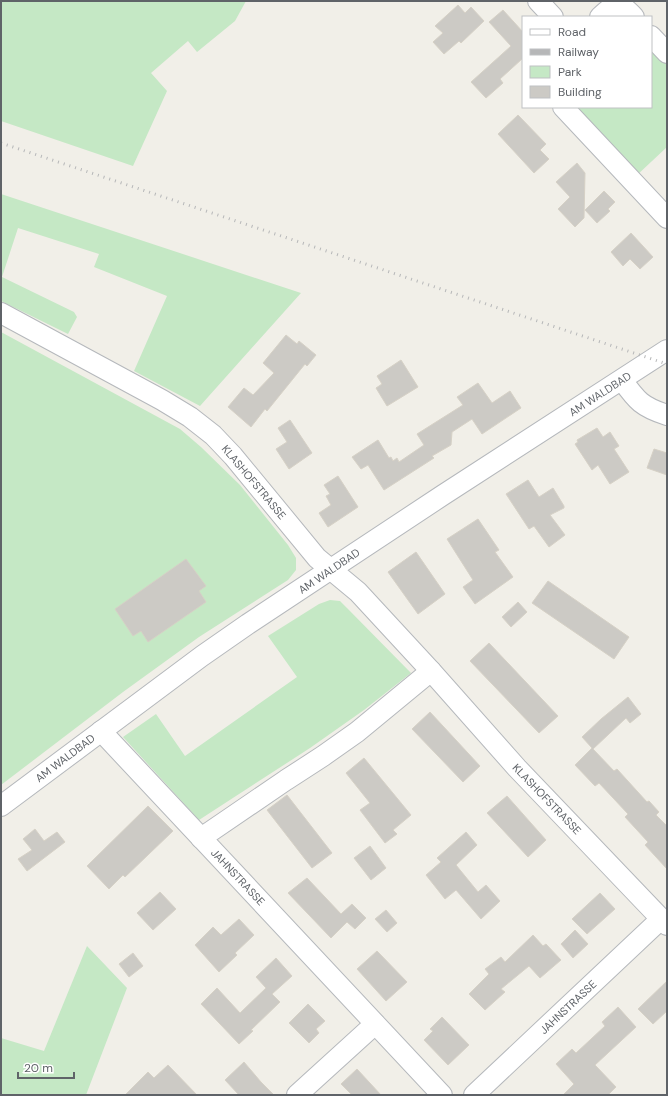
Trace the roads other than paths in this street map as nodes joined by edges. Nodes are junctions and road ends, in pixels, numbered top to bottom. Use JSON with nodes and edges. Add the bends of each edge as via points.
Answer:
{"nodes":[{"id":1,"x":538,"y":1,"type":"edge"},
{"id":2,"x":552,"y":16,"type":"edge"},
{"id":3,"x":601,"y":16,"type":"edge"},
{"id":4,"x":633,"y":16,"type":"edge"},
{"id":5,"x":652,"y":37,"type":"edge"},
{"id":6,"x":667,"y":53,"type":"edge"},
{"id":7,"x":564,"y":108,"type":"edge"},
{"id":8,"x":667,"y":218,"type":"edge"},
{"id":9,"x":1,"y":313,"type":"edge"},
{"id":10,"x":667,"y":350,"type":"edge"},
{"id":11,"x":622,"y":380,"type":"junction"},
{"id":12,"x":667,"y":415,"type":"edge"},
{"id":13,"x":331,"y":570,"type":"junction"},
{"id":14,"x":431,"y":671,"type":"junction"},
{"id":15,"x":101,"y":731,"type":"junction"},
{"id":16,"x":1,"y":806,"type":"edge"},
{"id":17,"x":201,"y":838,"type":"junction"},
{"id":18,"x":664,"y":922,"type":"edge"},
{"id":19,"x":375,"y":1024,"type":"junction"},
{"id":20,"x":297,"y":1095,"type":"edge"},
{"id":21,"x":442,"y":1095,"type":"edge"},
{"id":22,"x":474,"y":1095,"type":"edge"}],
"edges":[{"from":1,"to":2,"type":"street"},
{"from":3,"to":4,"type":"street","via":[[618,5]]},
{"from":5,"to":6,"type":"street"},
{"from":7,"to":8,"type":"street"},
{"from":9,"to":13,"type":"street","name":"KLASHOFSTRASSE","via":[[190,417],[213,435],[233,456],[316,558]]},
{"from":10,"to":11,"type":"street","name":"AM WALDBAD"},
{"from":11,"to":12,"type":"street","via":[[635,398],[655,411]]},
{"from":11,"to":13,"type":"street","name":"AM WALDBAD"},
{"from":13,"to":14,"type":"street","name":"KLASHOFSTRASSE","via":[[358,592]]},
{"from":13,"to":15,"type":"street","name":"AM WALDBAD","via":[[202,656]]},
{"from":14,"to":17,"type":"street","via":[[351,736]]},
{"from":14,"to":18,"type":"street","name":"KLASHOFSTRASSE","via":[[517,768]]},
{"from":15,"to":16,"type":"street","name":"AM WALDBAD"},
{"from":15,"to":17,"type":"street","name":"JAHNSTRASSE"},
{"from":17,"to":19,"type":"street","name":"JAHNSTRASSE"},
{"from":18,"to":22,"type":"street","name":"JAHNSTRASSE"},
{"from":19,"to":20,"type":"street"},
{"from":19,"to":21,"type":"street","name":"JAHNSTRASSE"}]}
